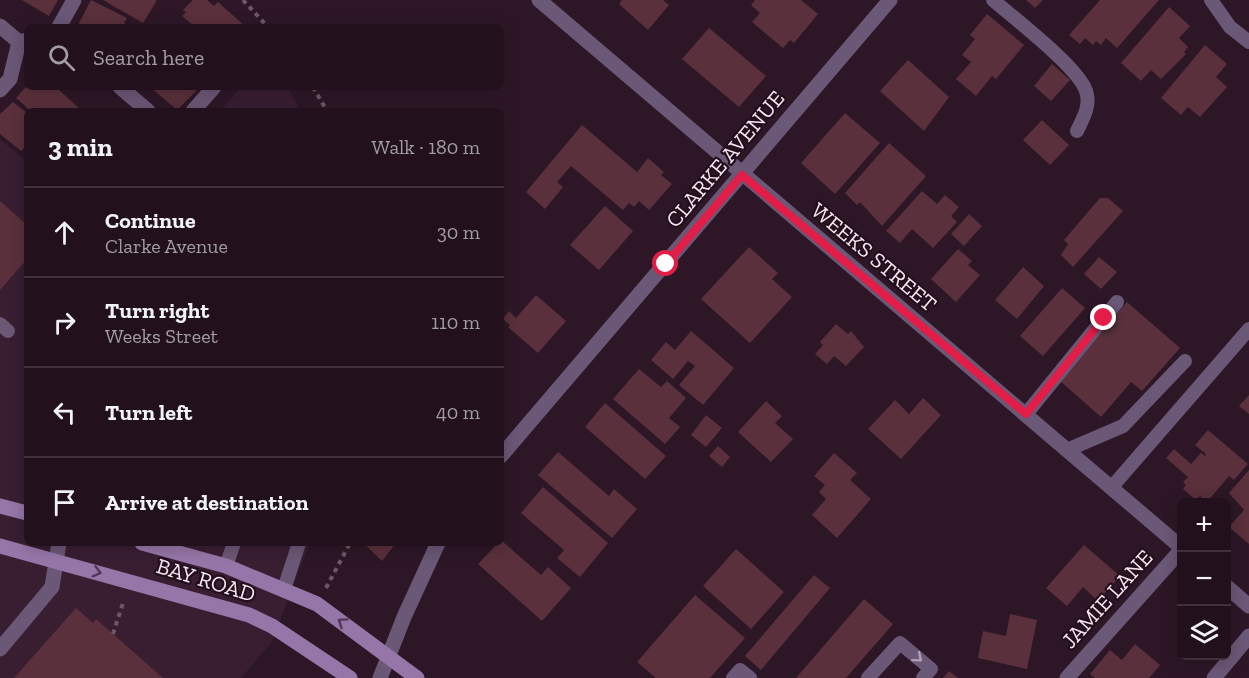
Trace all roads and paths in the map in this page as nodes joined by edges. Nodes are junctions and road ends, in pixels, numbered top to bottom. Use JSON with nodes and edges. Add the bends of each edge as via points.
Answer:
{"nodes":[{"id":1,"x":74,"y":0,"type":"edge"},
{"id":2,"x":243,"y":0,"type":"edge"},
{"id":3,"x":539,"y":0,"type":"edge"},
{"id":4,"x":890,"y":0,"type":"edge"},
{"id":5,"x":993,"y":0,"type":"edge"},
{"id":6,"x":1214,"y":1,"type":"edge"},
{"id":7,"x":61,"y":24,"type":"edge"},
{"id":8,"x":265,"y":24,"type":"edge"},
{"id":9,"x":0,"y":26,"type":"edge"},
{"id":10,"x":23,"y":41,"type":"edge"},
{"id":11,"x":1249,"y":42,"type":"edge"},
{"id":12,"x":0,"y":90,"type":"edge"},
{"id":13,"x":123,"y":90,"type":"edge"},
{"id":14,"x":211,"y":90,"type":"edge"},
{"id":15,"x":315,"y":90,"type":"edge"},
{"id":16,"x":144,"y":108,"type":"edge"},
{"id":17,"x":196,"y":108,"type":"edge"},
{"id":18,"x":325,"y":108,"type":"edge"},
{"id":19,"x":1077,"y":131,"type":"dead end"},
{"id":20,"x":742,"y":175,"type":"junction"},
{"id":21,"x":1117,"y":302,"type":"dead end"},
{"id":22,"x":1249,"y":329,"type":"edge"},
{"id":23,"x":1185,"y":361,"type":"dead end"},
{"id":24,"x":1026,"y":414,"type":"junction"},
{"id":25,"x":1067,"y":450,"type":"junction"},
{"id":26,"x":504,"y":453,"type":"edge"},
{"id":27,"x":1111,"y":488,"type":"junction"},
{"id":28,"x":0,"y":506,"type":"edge"},
{"id":29,"x":24,"y":512,"type":"edge"},
{"id":30,"x":1177,"y":545,"type":"edge"},
{"id":31,"x":0,"y":546,"type":"edge"},
{"id":32,"x":59,"y":546,"type":"edge"},
{"id":33,"x":153,"y":546,"type":"edge"},
{"id":34,"x":233,"y":546,"type":"edge"},
{"id":35,"x":298,"y":546,"type":"edge"},
{"id":36,"x":349,"y":546,"type":"edge"},
{"id":37,"x":437,"y":546,"type":"edge"},
{"id":38,"x":1179,"y":552,"type":"edge"},
{"id":39,"x":56,"y":562,"type":"junction"},
{"id":40,"x":226,"y":566,"type":"junction"},
{"id":41,"x":284,"y":589,"type":"junction"},
{"id":42,"x":1231,"y":590,"type":"edge"},
{"id":43,"x":123,"y":603,"type":"dead end"},
{"id":44,"x":317,"y":604,"type":"junction"},
{"id":45,"x":1249,"y":606,"type":"edge"},
{"id":46,"x":113,"y":634,"type":"dead end"},
{"id":47,"x":1249,"y":636,"type":"edge"},
{"id":48,"x":0,"y":649,"type":"edge"},
{"id":49,"x":389,"y":656,"type":"junction"},
{"id":50,"x":350,"y":678,"type":"edge"},
{"id":51,"x":380,"y":678,"type":"edge"},
{"id":52,"x":417,"y":678,"type":"edge"},
{"id":53,"x":733,"y":678,"type":"edge"},
{"id":54,"x":750,"y":678,"type":"edge"},
{"id":55,"x":868,"y":678,"type":"edge"},
{"id":56,"x":923,"y":678,"type":"edge"},
{"id":57,"x":1067,"y":678,"type":"edge"},
{"id":58,"x":1214,"y":678,"type":"edge"}],
"edges":[{"from":1,"to":7,"type":"street"},
{"from":2,"to":8,"type":"path"},
{"from":3,"to":20,"type":"street","name":"WEEKS STREET"},
{"from":4,"to":20,"type":"street","name":"CLARKE AVENUE"},
{"from":5,"to":19,"type":"lane","via":[[1073,73],[1086,90],[1088,107]]},
{"from":6,"to":11,"type":"lane","via":[[1230,27]]},
{"from":9,"to":10,"type":"street"},
{"from":10,"to":12,"type":"street","via":[[10,79]]},
{"from":13,"to":16,"type":"street"},
{"from":14,"to":17,"type":"street"},
{"from":15,"to":18,"type":"path"},
{"from":20,"to":24,"type":"street","name":"WEEKS STREET"},
{"from":20,"to":26,"type":"street","name":"CLARKE AVENUE"},
{"from":21,"to":24,"type":"lane"},
{"from":22,"to":27,"type":"lane"},
{"from":23,"to":25,"type":"lane","via":[[1123,426]]},
{"from":24,"to":25,"type":"street","name":"WEEKS STREET"},
{"from":25,"to":27,"type":"street","name":"WEEKS STREET"},
{"from":27,"to":30,"type":"street","name":"WEEKS STREET"},
{"from":28,"to":29,"type":"main road"},
{"from":31,"to":39,"type":"main road","name":"BAY ROAD"},
{"from":32,"to":39,"type":"street"},
{"from":33,"to":40,"type":"main road","name":"BAY ROAD"},
{"from":34,"to":40,"type":"lane"},
{"from":35,"to":41,"type":"lane"},
{"from":36,"to":44,"type":"path"},
{"from":37,"to":49,"type":"street"},
{"from":38,"to":57,"type":"street","name":"JAMIE LANE"},
{"from":39,"to":48,"type":"street","via":[[52,586]]},
{"from":39,"to":50,"type":"main road","name":"BAY ROAD","one_way":true,"via":[[249,615]]},
{"from":40,"to":41,"type":"main road","name":"BAY ROAD"},
{"from":41,"to":44,"type":"main road","name":"BAY ROAD"},
{"from":42,"to":45,"type":"street"},
{"from":43,"to":46,"type":"path"},
{"from":49,"to":44,"type":"main road","name":"BAY ROAD","one_way":true},
{"from":47,"to":58,"type":"street"},
{"from":49,"to":51,"type":"street"},
{"from":49,"to":52,"type":"main road","name":"BAY ROAD"},
{"from":53,"to":54,"type":"lane","via":[[740,670]]},
{"from":55,"to":56,"type":"lane","one_way":true,"via":[[900,643],[931,669]]}]}
